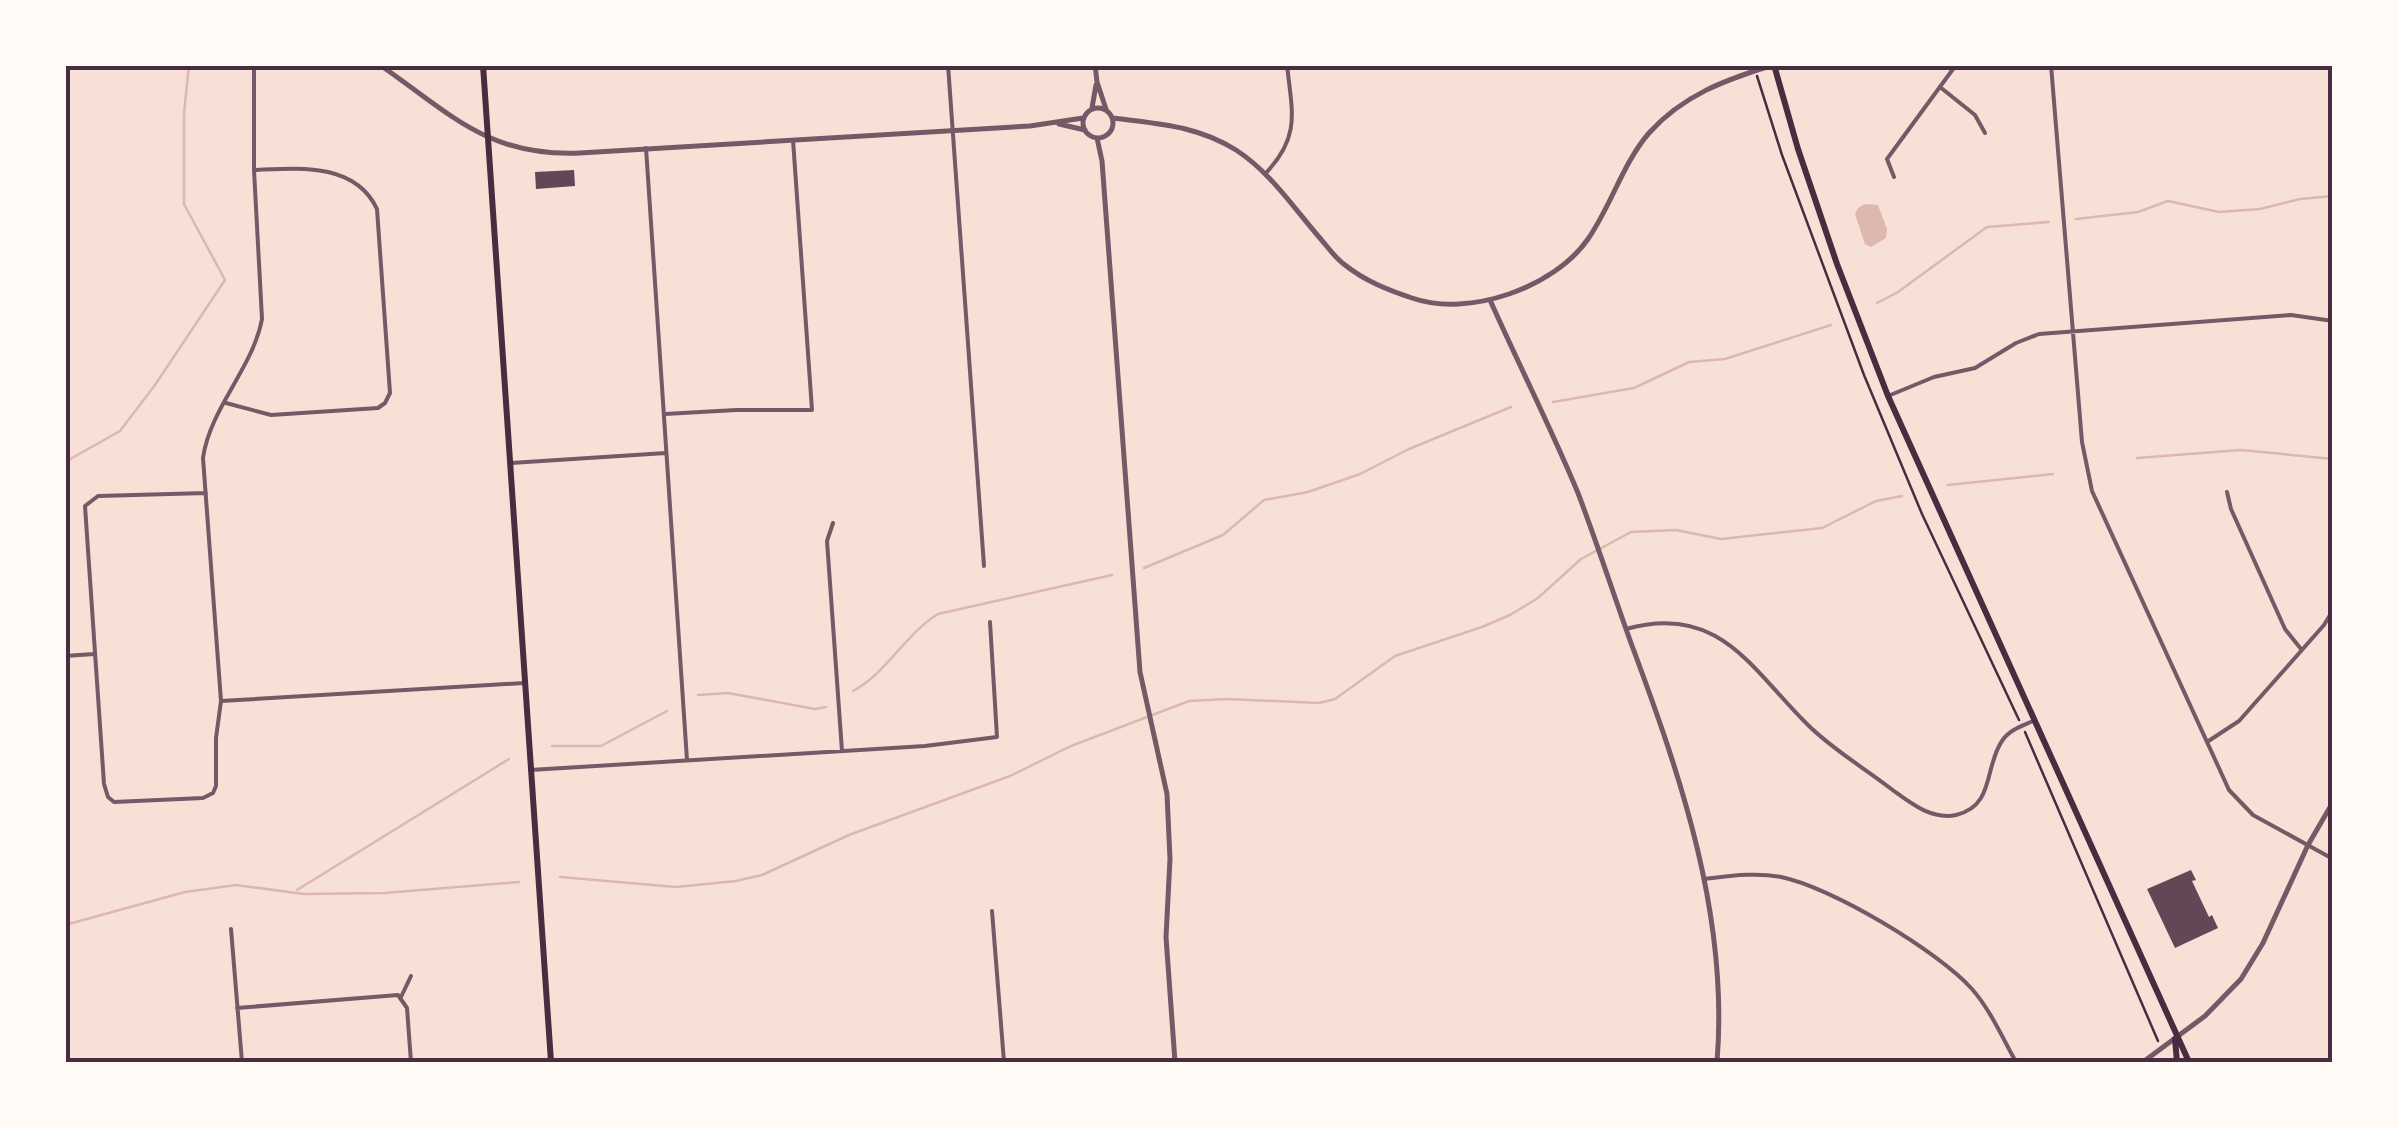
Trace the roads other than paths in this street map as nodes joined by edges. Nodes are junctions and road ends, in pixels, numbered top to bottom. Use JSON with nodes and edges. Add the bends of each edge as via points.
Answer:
{"nodes":[{"id":1,"x":254,"y":65,"type":"edge"},
{"id":2,"x":380,"y":65,"type":"edge"},
{"id":3,"x":483,"y":65,"type":"edge"},
{"id":4,"x":948,"y":65,"type":"edge"},
{"id":5,"x":1096,"y":65,"type":"edge"},
{"id":6,"x":1287,"y":65,"type":"edge"},
{"id":7,"x":1773,"y":65,"type":"edge"},
{"id":8,"x":1956,"y":65,"type":"edge"},
{"id":9,"x":2051,"y":65,"type":"edge"},
{"id":10,"x":1097,"y":82,"type":"junction"},
{"id":11,"x":1940,"y":88,"type":"junction"},
{"id":12,"x":1092,"y":108,"type":"junction"},
{"id":13,"x":1106,"y":109,"type":"junction"},
{"id":14,"x":1083,"y":118,"type":"junction"},
{"id":15,"x":1113,"y":118,"type":"junction"},
{"id":16,"x":1133,"y":120,"type":"junction"},
{"id":17,"x":1056,"y":123,"type":"junction"},
{"id":18,"x":1112,"y":129,"type":"junction"},
{"id":19,"x":953,"y":130,"type":"junction"},
{"id":20,"x":1085,"y":130,"type":"junction"},
{"id":21,"x":1985,"y":133,"type":"dead end"},
{"id":22,"x":1101,"y":137,"type":"junction"},
{"id":23,"x":489,"y":140,"type":"junction"},
{"id":24,"x":793,"y":140,"type":"junction"},
{"id":25,"x":646,"y":148,"type":"junction"},
{"id":26,"x":254,"y":170,"type":"junction"},
{"id":27,"x":1266,"y":173,"type":"junction"},
{"id":28,"x":1894,"y":178,"type":"dead end"},
{"id":29,"x":1490,"y":300,"type":"junction"},
{"id":30,"x":2333,"y":321,"type":"edge"},
{"id":31,"x":2072,"y":330,"type":"junction"},
{"id":32,"x":1888,"y":396,"type":"junction"},
{"id":33,"x":226,"y":404,"type":"junction"},
{"id":34,"x":666,"y":414,"type":"junction"},
{"id":35,"x":668,"y":453,"type":"junction"},
{"id":36,"x":512,"y":463,"type":"junction"},
{"id":37,"x":2226,"y":492,"type":"dead end"},
{"id":38,"x":206,"y":493,"type":"junction"},
{"id":39,"x":833,"y":523,"type":"dead end"},
{"id":40,"x":984,"y":566,"type":"dead end"},
{"id":41,"x":2333,"y":610,"type":"edge"},
{"id":42,"x":990,"y":622,"type":"dead end"},
{"id":43,"x":1626,"y":629,"type":"junction"},
{"id":44,"x":2301,"y":650,"type":"junction"},
{"id":45,"x":94,"y":654,"type":"junction"},
{"id":46,"x":65,"y":656,"type":"edge"},
{"id":47,"x":524,"y":682,"type":"junction"},
{"id":48,"x":221,"y":701,"type":"junction"},
{"id":49,"x":2035,"y":720,"type":"junction"},
{"id":50,"x":2206,"y":742,"type":"junction"},
{"id":51,"x":842,"y":751,"type":"junction"},
{"id":52,"x":687,"y":760,"type":"junction"},
{"id":53,"x":530,"y":770,"type":"junction"},
{"id":54,"x":2333,"y":802,"type":"edge"},
{"id":55,"x":2308,"y":845,"type":"junction"},
{"id":56,"x":2333,"y":858,"type":"edge"},
{"id":57,"x":1704,"y":879,"type":"junction"},
{"id":58,"x":992,"y":911,"type":"dead end"},
{"id":59,"x":231,"y":929,"type":"dead end"},
{"id":60,"x":411,"y":976,"type":"dead end"},
{"id":61,"x":402,"y":997,"type":"junction"},
{"id":62,"x":238,"y":1008,"type":"junction"},
{"id":63,"x":2175,"y":1038,"type":"junction"},
{"id":64,"x":242,"y":1062,"type":"edge"},
{"id":65,"x":411,"y":1062,"type":"edge"},
{"id":66,"x":551,"y":1062,"type":"edge"},
{"id":67,"x":1004,"y":1062,"type":"edge"},
{"id":68,"x":1175,"y":1062,"type":"edge"},
{"id":69,"x":1718,"y":1062,"type":"edge"},
{"id":70,"x":2016,"y":1062,"type":"edge"},
{"id":71,"x":2143,"y":1062,"type":"edge"},
{"id":72,"x":2177,"y":1062,"type":"edge"},
{"id":73,"x":2189,"y":1062,"type":"edge"}],
"edges":[{"from":1,"to":26,"type":"street"},
{"from":2,"to":23,"type":"street"},
{"from":3,"to":23,"type":"main road"},
{"from":4,"to":19,"type":"street"},
{"from":5,"to":10,"type":"street"},
{"from":6,"to":27,"type":"street","via":[[1292,133]]},
{"from":7,"to":29,"type":"street","via":[[1729,78],[1680,104],[1647,136],[1587,242],[1542,282]]},
{"from":7,"to":32,"type":"main road"},
{"from":8,"to":11,"type":"street"},
{"from":9,"to":31,"type":"street"},
{"from":10,"to":12,"type":"street"},
{"from":10,"to":13,"type":"street"},
{"from":11,"to":21,"type":"street","via":[[1975,115]]},
{"from":11,"to":28,"type":"street","via":[[1887,159]]},
{"from":12,"to":13,"type":"street"},
{"from":12,"to":14,"type":"street"},
{"from":13,"to":15,"type":"street"},
{"from":14,"to":17,"type":"street"},
{"from":14,"to":20,"type":"street"},
{"from":15,"to":16,"type":"street"},
{"from":15,"to":18,"type":"street"},
{"from":16,"to":18,"type":"street"},
{"from":16,"to":27,"type":"street","via":[[1209,136]]},
{"from":17,"to":19,"type":"street"},
{"from":17,"to":20,"type":"street"},
{"from":18,"to":22,"type":"street"},
{"from":19,"to":24,"type":"street"},
{"from":19,"to":40,"type":"street"},
{"from":20,"to":22,"type":"street"},
{"from":22,"to":68,"type":"street","via":[[1140,672],[1168,810],[1166,937]]},
{"from":23,"to":25,"type":"street","via":[[546,153]]},
{"from":23,"to":36,"type":"main road"},
{"from":24,"to":25,"type":"street"},
{"from":24,"to":34,"type":"street","via":[[812,410]]},
{"from":25,"to":34,"type":"street"},
{"from":26,"to":33,"type":"street","via":[[262,318]]},
{"from":26,"to":33,"type":"street","via":[[324,170],[372,200],[390,393],[378,408],[275,415]]},
{"from":27,"to":29,"type":"street","via":[[1342,264],[1381,288],[1421,302]]},
{"from":29,"to":43,"type":"street","via":[[1565,462]]},
{"from":30,"to":31,"type":"street","via":[[2291,315]]},
{"from":31,"to":32,"type":"street","via":[[2028,337],[1975,368]]},
{"from":31,"to":50,"type":"street","via":[[2092,491]]},
{"from":32,"to":49,"type":"main road"},
{"from":33,"to":38,"type":"street","via":[[204,450]]},
{"from":34,"to":35,"type":"street"},
{"from":35,"to":36,"type":"street"},
{"from":35,"to":52,"type":"street"},
{"from":36,"to":47,"type":"main road"},
{"from":37,"to":44,"type":"street","via":[[2285,629]]},
{"from":38,"to":45,"type":"street","via":[[98,496],[88,502]]},
{"from":38,"to":48,"type":"street"},
{"from":39,"to":51,"type":"street","via":[[827,542]]},
{"from":41,"to":44,"type":"street"},
{"from":42,"to":51,"type":"street","via":[[997,738]]},
{"from":43,"to":49,"type":"street","via":[[1672,623],[1721,638],[1817,734],[1933,814],[1956,815],[1980,801],[2002,740]]},
{"from":43,"to":57,"type":"street"},
{"from":44,"to":50,"type":"street","via":[[2238,721]]},
{"from":45,"to":46,"type":"street"},
{"from":45,"to":48,"type":"street","via":[[104,784],[108,796],[122,803],[213,793]]},
{"from":47,"to":48,"type":"street"},
{"from":47,"to":53,"type":"main road"},
{"from":49,"to":63,"type":"main road"},
{"from":50,"to":55,"type":"street","via":[[2240,804]]},
{"from":51,"to":52,"type":"street"},
{"from":52,"to":53,"type":"street"},
{"from":53,"to":66,"type":"main road"},
{"from":54,"to":55,"type":"street"},
{"from":55,"to":56,"type":"street"},
{"from":55,"to":63,"type":"street","via":[[2246,973]]},
{"from":57,"to":69,"type":"street","via":[[1719,972]]},
{"from":57,"to":70,"type":"street","via":[[1755,874],[1794,880],[1888,928],[1960,977],[1986,1006]]},
{"from":58,"to":67,"type":"street"},
{"from":59,"to":62,"type":"street"},
{"from":60,"to":61,"type":"street"},
{"from":61,"to":62,"type":"street"},
{"from":61,"to":65,"type":"street"},
{"from":62,"to":64,"type":"street"},
{"from":63,"to":71,"type":"street"},
{"from":63,"to":72,"type":"main road"},
{"from":63,"to":73,"type":"main road"}]}
